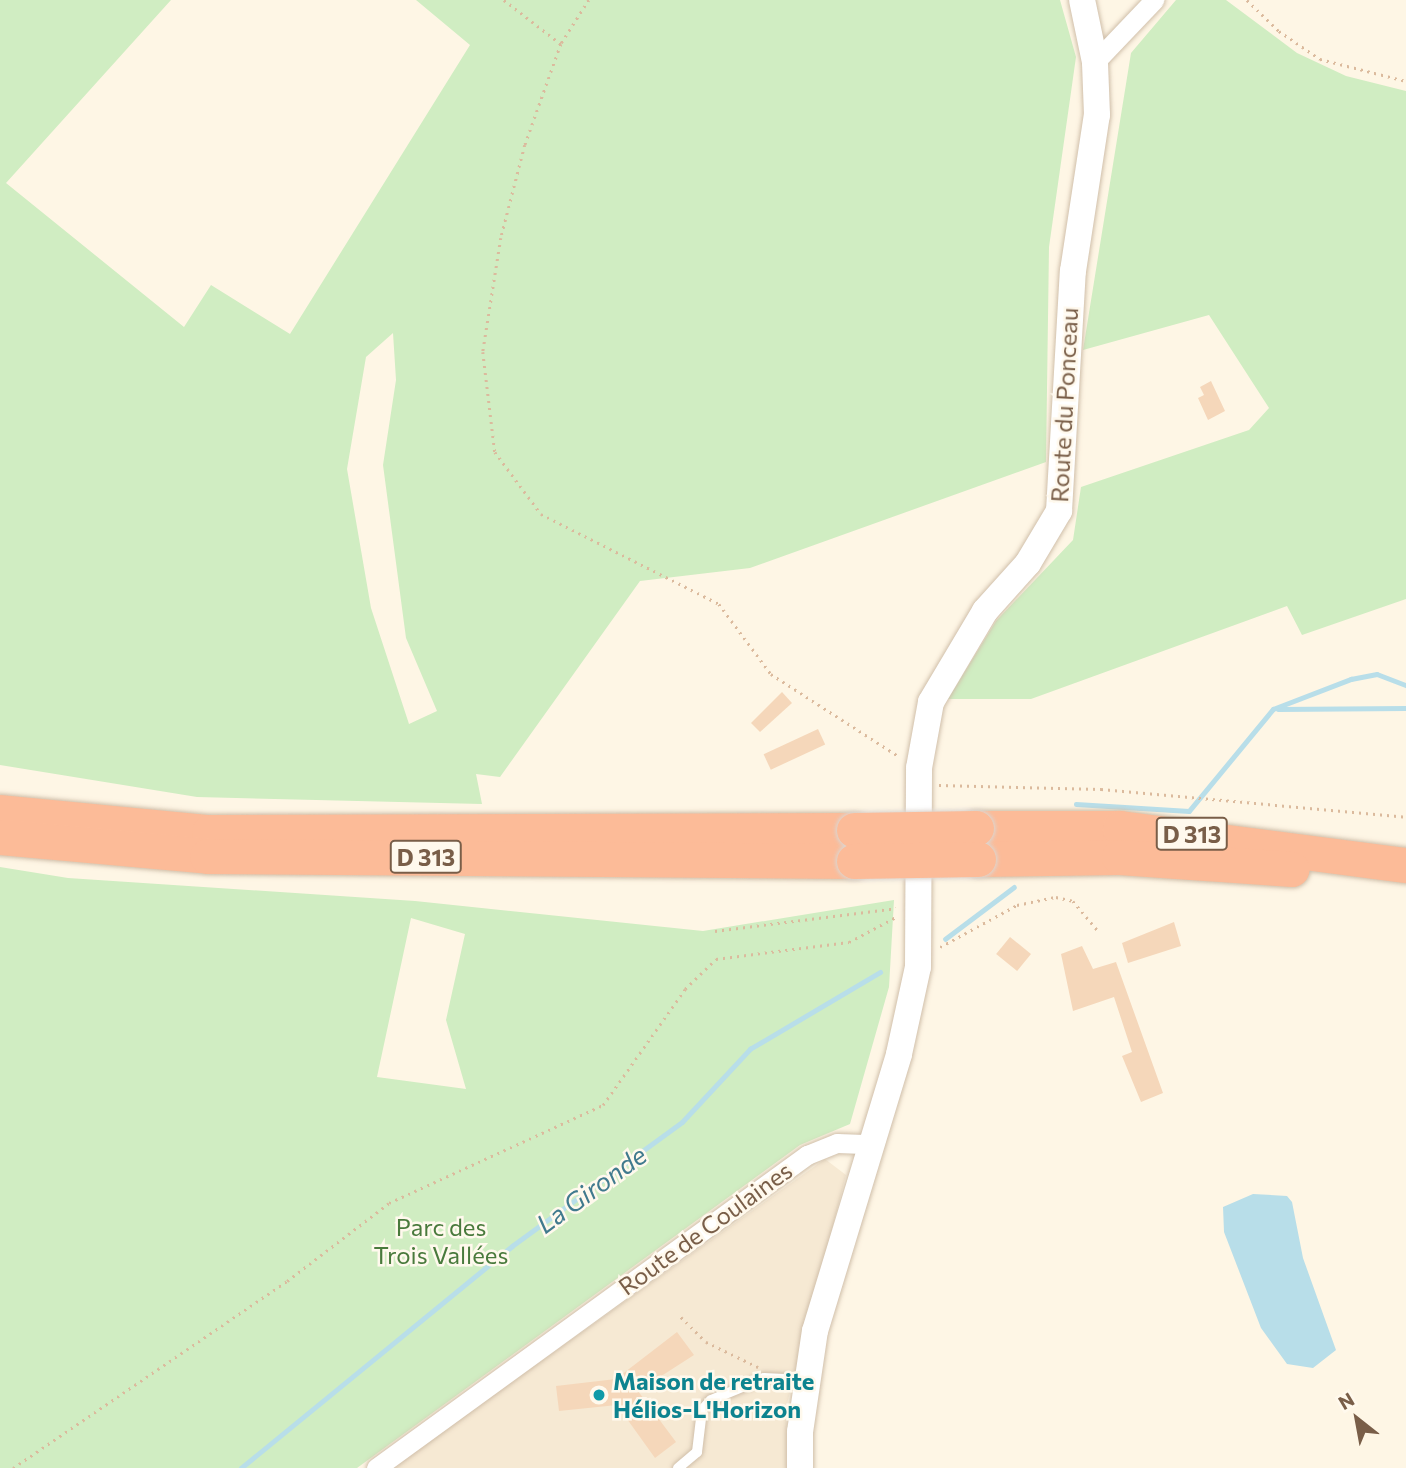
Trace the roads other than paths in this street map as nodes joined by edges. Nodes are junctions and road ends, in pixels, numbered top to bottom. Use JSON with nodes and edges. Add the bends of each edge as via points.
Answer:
{"nodes":[{"id":1,"x":1082,"y":0,"type":"edge"},
{"id":2,"x":1154,"y":0,"type":"edge"},
{"id":3,"x":1095,"y":62,"type":"junction"},
{"id":4,"x":0,"y":812,"type":"edge"},
{"id":5,"x":0,"y":837,"type":"edge"},
{"id":6,"x":977,"y":844,"type":"junction"},
{"id":7,"x":854,"y":846,"type":"junction"},
{"id":8,"x":1406,"y":865,"type":"edge"},
{"id":9,"x":1406,"y":888,"type":"edge"},
{"id":10,"x":871,"y":1144,"type":"junction"},
{"id":11,"x":805,"y":1380,"type":"junction"},
{"id":12,"x":389,"y":1464,"type":"edge"},
{"id":13,"x":678,"y":1468,"type":"edge"},
{"id":14,"x":800,"y":1468,"type":"edge"}],
"edges":[{"from":1,"to":3,"type":"street","name":"Route du Ponceau"},
{"from":2,"to":3,"type":"street"},
{"from":3,"to":10,"type":"street","name":"Route du Ponceau","via":[[1097,115],[1073,271],[1059,511],[1028,563],[956,655],[932,702],[919,777],[918,959],[899,1054]]},
{"from":4,"to":7,"type":"highway","number":"D 313","via":[[209,832]]},
{"from":5,"to":7,"type":"highway","number":"D 313","via":[[207,856]]},
{"from":6,"to":7,"type":"highway","number":"D 313","bridge":true},
{"from":6,"to":8,"type":"highway","number":"D 313","via":[[1120,828]]},
{"from":6,"to":9,"type":"highway","number":"D 313","via":[[1306,870]]},
{"from":10,"to":11,"type":"street","name":"Route du Ponceau"},
{"from":10,"to":12,"type":"street","name":"Route de Coulaines","via":[[837,1143],[807,1155]]},
{"from":11,"to":13,"type":"lane","via":[[764,1378],[711,1400],[702,1410],[697,1452]]},
{"from":11,"to":14,"type":"street","name":"Route du Ponceau"}]}
